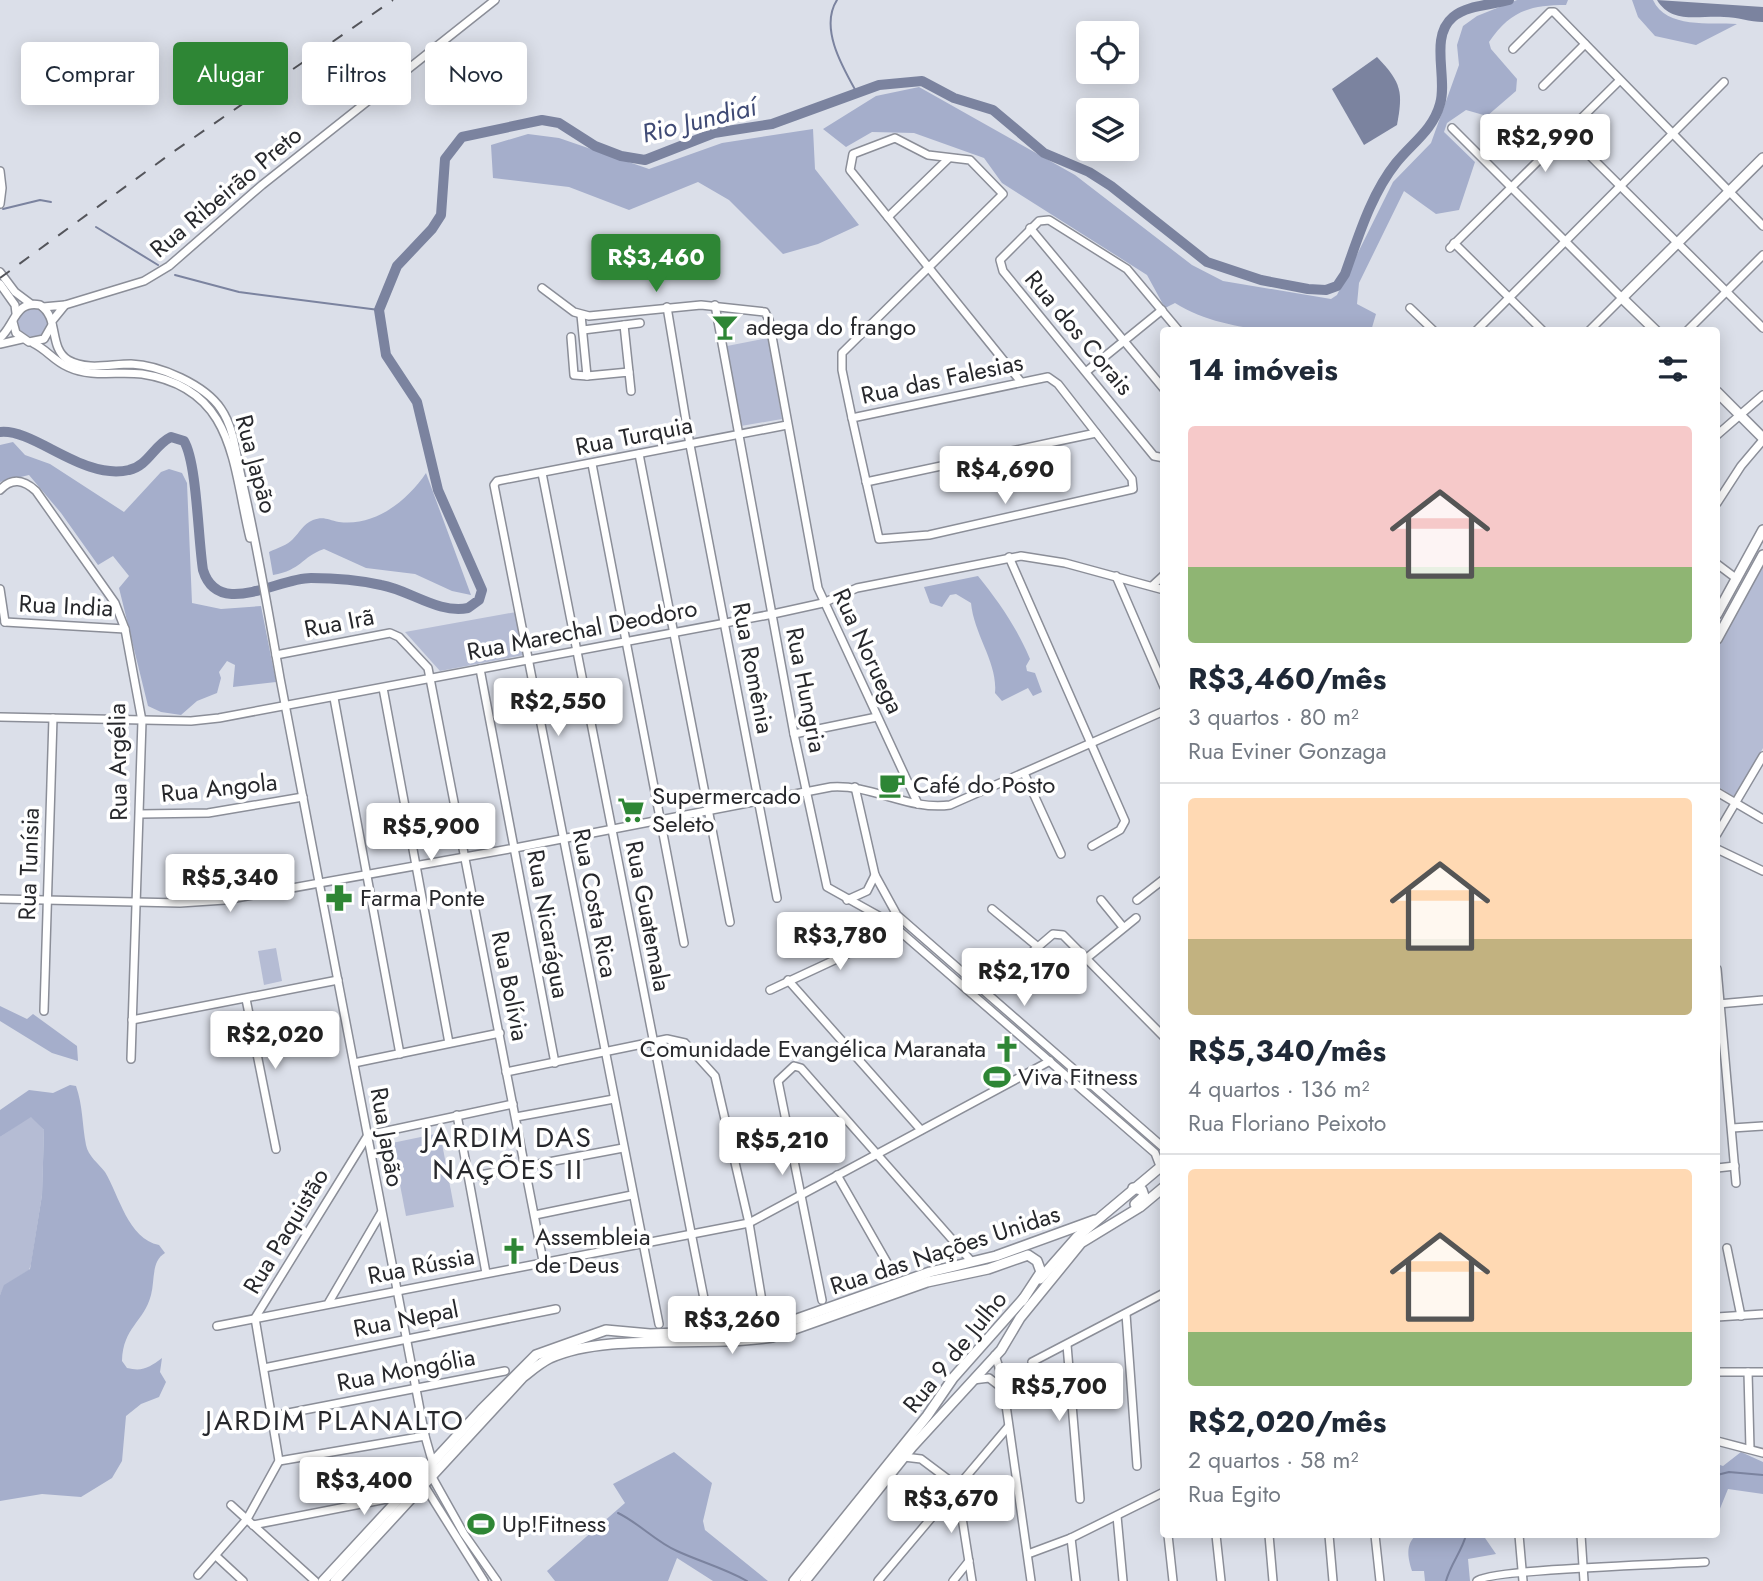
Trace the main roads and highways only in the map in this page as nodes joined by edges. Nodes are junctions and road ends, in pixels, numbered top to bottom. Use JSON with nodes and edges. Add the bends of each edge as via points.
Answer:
{"nodes":[{"id":1,"x":1763,"y":158,"type":"edge"},
{"id":2,"x":1649,"y":327,"type":"edge"},
{"id":3,"x":1720,"y":395,"type":"edge"},
{"id":4,"x":1763,"y":439,"type":"edge"},
{"id":5,"x":1763,"y":530,"type":"edge"},
{"id":6,"x":1763,"y":555,"type":"edge"},
{"id":7,"x":1720,"y":609,"type":"edge"},
{"id":8,"x":1720,"y":634,"type":"edge"},
{"id":9,"x":1160,"y":1166,"type":"edge"},
{"id":10,"x":1160,"y":1184,"type":"edge"},
{"id":11,"x":1133,"y":1188,"type":"junction"},
{"id":12,"x":1160,"y":1190,"type":"edge"},
{"id":13,"x":1095,"y":1220,"type":"junction"},
{"id":14,"x":1091,"y":1234,"type":"junction"},
{"id":15,"x":1022,"y":1301,"type":"junction"},
{"id":16,"x":625,"y":1330,"type":"junction"},
{"id":17,"x":601,"y":1331,"type":"junction"},
{"id":18,"x":981,"y":1344,"type":"junction"},
{"id":19,"x":606,"y":1345,"type":"junction"},
{"id":20,"x":624,"y":1345,"type":"junction"},
{"id":21,"x":996,"y":1355,"type":"junction"},
{"id":22,"x":953,"y":1377,"type":"junction"},
{"id":23,"x":969,"y":1384,"type":"junction"},
{"id":24,"x":429,"y":1475,"type":"junction"},
{"id":25,"x":323,"y":1581,"type":"edge"},
{"id":26,"x":335,"y":1581,"type":"edge"},
{"id":27,"x":794,"y":1581,"type":"edge"},
{"id":28,"x":806,"y":1581,"type":"edge"}],
"edges":[{"from":1,"to":2,"type":"main road","via":[[1622,298]]},
{"from":3,"to":4,"type":"main road"},
{"from":5,"to":7,"type":"main road"},
{"from":6,"to":8,"type":"main road"},
{"from":9,"to":10,"type":"main road","via":[[1151,1181]]},
{"from":9,"to":11,"type":"main road","name":"Rua 9 de Julho"},
{"from":11,"to":13,"type":"main road","name":"Rua 9 de Julho"},
{"from":11,"to":14,"type":"main road","via":[[1142,1190],[1142,1199]]},
{"from":12,"to":14,"type":"main road","name":"Rua 9 de Julho","via":[[1140,1207]]},
{"from":13,"to":15,"type":"main road","name":"Rua 9 de Julho"},
{"from":13,"to":16,"type":"main road","name":"Rua das Nações Unidas","via":[[766,1330],[650,1334]]},
{"from":14,"to":21,"type":"main road","name":"Rua 9 de Julho","via":[[1028,1307]]},
{"from":15,"to":18,"type":"main road","name":"Rua 9 de Julho"},
{"from":15,"to":20,"type":"main road","name":"Rua das Nações Unidas","via":[[1041,1272],[1037,1261],[1028,1255],[926,1282],[772,1337]]},
{"from":16,"to":17,"type":"main road","name":"Rua das Nações Unidas"},
{"from":16,"to":20,"type":"main road"},
{"from":17,"to":19,"type":"main road"},
{"from":17,"to":24,"type":"main road","name":"Rua das Nações Unidas","via":[[533,1357],[433,1464]]},
{"from":18,"to":21,"type":"main road"},
{"from":18,"to":22,"type":"main road","name":"Rua 9 de Julho"},
{"from":19,"to":20,"type":"main road","name":"Rua das Nações Unidas"},
{"from":19,"to":24,"type":"main road","name":"Rua das Nações Unidas","via":[[564,1353],[539,1364]]},
{"from":21,"to":23,"type":"main road","name":"Rua 9 de Julho"},
{"from":22,"to":23,"type":"main road","via":[[956,1389]]},
{"from":22,"to":27,"type":"main road","name":"Rua 9 de Julho"},
{"from":23,"to":28,"type":"main road","name":"Rua 9 de Julho","via":[[904,1457]]},
{"from":24,"to":25,"type":"main road","name":"Rua das Nações Unidas"},
{"from":24,"to":26,"type":"main road","name":"Rua das Nações Unidas"}]}
